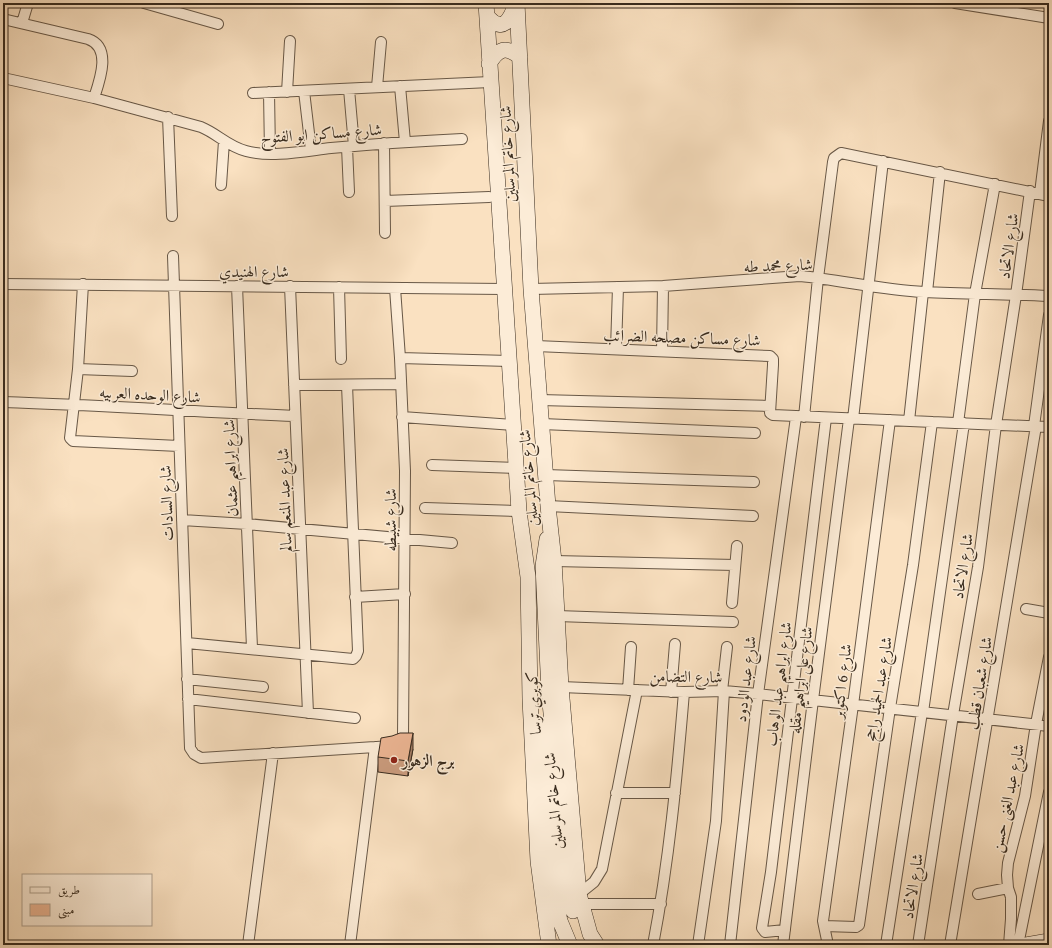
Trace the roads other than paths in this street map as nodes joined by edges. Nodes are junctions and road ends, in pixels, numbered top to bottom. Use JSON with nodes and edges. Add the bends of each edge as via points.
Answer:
{"nodes":[{"id":1,"x":28,"y":3,"type":"edge"},
{"id":2,"x":144,"y":3,"type":"edge"},
{"id":3,"x":517,"y":3,"type":"edge"},
{"id":4,"x":955,"y":3,"type":"edge"},
{"id":5,"x":486,"y":10,"type":"edge"},
{"id":6,"x":1049,"y":18,"type":"edge"},
{"id":7,"x":3,"y":19,"type":"edge"},
{"id":8,"x":22,"y":24,"type":"junction"},
{"id":9,"x":218,"y":24,"type":"dead end"},
{"id":10,"x":290,"y":41,"type":"dead end"},
{"id":11,"x":381,"y":42,"type":"dead end"},
{"id":12,"x":520,"y":57,"type":"junction"},
{"id":13,"x":489,"y":64,"type":"junction"},
{"id":14,"x":3,"y":78,"type":"edge"},
{"id":15,"x":490,"y":82,"type":"junction"},
{"id":16,"x":400,"y":86,"type":"junction"},
{"id":17,"x":377,"y":87,"type":"junction"},
{"id":18,"x":349,"y":89,"type":"junction"},
{"id":19,"x":304,"y":91,"type":"junction"},
{"id":20,"x":269,"y":92,"type":"junction"},
{"id":21,"x":286,"y":92,"type":"junction"},
{"id":22,"x":253,"y":93,"type":"dead end"},
{"id":23,"x":94,"y":98,"type":"junction"},
{"id":24,"x":168,"y":117,"type":"junction"},
{"id":25,"x":1049,"y":121,"type":"edge"},
{"id":26,"x":462,"y":139,"type":"dead end"},
{"id":27,"x":224,"y":141,"type":"junction"},
{"id":28,"x":405,"y":142,"type":"junction"},
{"id":29,"x":384,"y":144,"type":"junction"},
{"id":30,"x":351,"y":147,"type":"junction"},
{"id":31,"x":311,"y":150,"type":"junction"},
{"id":32,"x":270,"y":154,"type":"junction"},
{"id":33,"x":883,"y":161,"type":"junction"},
{"id":34,"x":940,"y":172,"type":"junction"},
{"id":35,"x":995,"y":184,"type":"junction"},
{"id":36,"x":221,"y":185,"type":"dead end"},
{"id":37,"x":349,"y":192,"type":"dead end"},
{"id":38,"x":1040,"y":193,"type":"edge"},
{"id":39,"x":488,"y":197,"type":"dead end"},
{"id":40,"x":385,"y":201,"type":"junction"},
{"id":41,"x":172,"y":216,"type":"dead end"},
{"id":42,"x":385,"y":234,"type":"dead end"},
{"id":43,"x":173,"y":256,"type":"dead end"},
{"id":44,"x":818,"y":278,"type":"junction"},
{"id":45,"x":3,"y":284,"type":"edge"},
{"id":46,"x":83,"y":284,"type":"junction"},
{"id":47,"x":174,"y":285,"type":"junction"},
{"id":48,"x":237,"y":286,"type":"junction"},
{"id":49,"x":290,"y":286,"type":"junction"},
{"id":50,"x":662,"y":286,"type":"junction"},
{"id":51,"x":868,"y":286,"type":"junction"},
{"id":52,"x":339,"y":287,"type":"junction"},
{"id":53,"x":618,"y":287,"type":"junction"},
{"id":54,"x":395,"y":288,"type":"junction"},
{"id":55,"x":504,"y":288,"type":"junction"},
{"id":56,"x":531,"y":289,"type":"junction"},
{"id":57,"x":925,"y":292,"type":"junction"},
{"id":58,"x":975,"y":294,"type":"junction"},
{"id":59,"x":1016,"y":295,"type":"junction"},
{"id":60,"x":1049,"y":296,"type":"edge"},
{"id":61,"x":1049,"y":315,"type":"edge"},
{"id":62,"x":1047,"y":342,"type":"edge"},
{"id":63,"x":536,"y":346,"type":"junction"},
{"id":64,"x":616,"y":349,"type":"junction"},
{"id":65,"x":662,"y":351,"type":"junction"},
{"id":66,"x":400,"y":358,"type":"junction"},
{"id":67,"x":341,"y":359,"type":"dead end"},
{"id":68,"x":509,"y":361,"type":"junction"},
{"id":69,"x":78,"y":369,"type":"junction"},
{"id":70,"x":132,"y":371,"type":"dead end"},
{"id":71,"x":401,"y":384,"type":"junction"},
{"id":72,"x":294,"y":385,"type":"junction"},
{"id":73,"x":347,"y":385,"type":"junction"},
{"id":74,"x":540,"y":400,"type":"junction"},
{"id":75,"x":3,"y":402,"type":"edge"},
{"id":76,"x":74,"y":404,"type":"junction"},
{"id":77,"x":770,"y":409,"type":"junction"},
{"id":78,"x":178,"y":411,"type":"junction"},
{"id":79,"x":243,"y":414,"type":"junction"},
{"id":80,"x":295,"y":416,"type":"junction"},
{"id":81,"x":402,"y":417,"type":"junction"},
{"id":82,"x":800,"y":417,"type":"junction"},
{"id":83,"x":826,"y":418,"type":"junction"},
{"id":84,"x":851,"y":419,"type":"junction"},
{"id":85,"x":890,"y":420,"type":"junction"},
{"id":86,"x":909,"y":421,"type":"junction"},
{"id":87,"x":932,"y":422,"type":"junction"},
{"id":88,"x":961,"y":423,"type":"junction"},
{"id":89,"x":542,"y":424,"type":"junction"},
{"id":90,"x":513,"y":425,"type":"junction"},
{"id":91,"x":996,"y":425,"type":"junction"},
{"id":92,"x":1035,"y":426,"type":"junction"},
{"id":93,"x":1049,"y":426,"type":"edge"},
{"id":94,"x":756,"y":434,"type":"dead end"},
{"id":95,"x":179,"y":446,"type":"junction"},
{"id":96,"x":432,"y":465,"type":"dead end"},
{"id":97,"x":516,"y":468,"type":"junction"},
{"id":98,"x":546,"y":475,"type":"junction"},
{"id":99,"x":754,"y":482,"type":"dead end"},
{"id":100,"x":548,"y":506,"type":"junction"},
{"id":101,"x":425,"y":508,"type":"dead end"},
{"id":102,"x":519,"y":511,"type":"junction"},
{"id":103,"x":753,"y":516,"type":"dead end"},
{"id":104,"x":182,"y":520,"type":"junction"},
{"id":105,"x":247,"y":524,"type":"junction"},
{"id":106,"x":551,"y":528,"type":"junction"},
{"id":107,"x":300,"y":529,"type":"junction"},
{"id":108,"x":352,"y":534,"type":"junction"},
{"id":109,"x":405,"y":538,"type":"junction"},
{"id":110,"x":452,"y":543,"type":"dead end"},
{"id":111,"x":736,"y":546,"type":"dead end"},
{"id":112,"x":554,"y":560,"type":"junction"},
{"id":113,"x":735,"y":565,"type":"junction"},
{"id":114,"x":528,"y":577,"type":"junction"},
{"id":115,"x":405,"y":594,"type":"junction"},
{"id":116,"x":355,"y":597,"type":"junction"},
{"id":117,"x":732,"y":603,"type":"dead end"},
{"id":118,"x":1026,"y":609,"type":"dead end"},
{"id":119,"x":1049,"y":613,"type":"edge"},
{"id":120,"x":557,"y":616,"type":"junction"},
{"id":121,"x":733,"y":622,"type":"dead end"},
{"id":122,"x":187,"y":643,"type":"junction"},
{"id":123,"x":675,"y":644,"type":"dead end"},
{"id":124,"x":631,"y":647,"type":"dead end"},
{"id":125,"x":726,"y":647,"type":"dead end"},
{"id":126,"x":252,"y":648,"type":"junction"},
{"id":127,"x":305,"y":653,"type":"junction"},
{"id":128,"x":1049,"y":657,"type":"edge"},
{"id":129,"x":187,"y":679,"type":"junction"},
{"id":130,"x":263,"y":687,"type":"dead end"},
{"id":131,"x":561,"y":687,"type":"junction"},
{"id":132,"x":632,"y":690,"type":"junction"},
{"id":133,"x":723,"y":691,"type":"junction"},
{"id":134,"x":671,"y":692,"type":"junction"},
{"id":135,"x":684,"y":692,"type":"junction"},
{"id":136,"x":758,"y":694,"type":"junction"},
{"id":137,"x":792,"y":698,"type":"junction"},
{"id":138,"x":188,"y":699,"type":"junction"},
{"id":139,"x":813,"y":700,"type":"junction"},
{"id":140,"x":853,"y":705,"type":"junction"},
{"id":141,"x":890,"y":708,"type":"junction"},
{"id":142,"x":923,"y":712,"type":"junction"},
{"id":143,"x":308,"y":713,"type":"junction"},
{"id":144,"x":953,"y":715,"type":"junction"},
{"id":145,"x":355,"y":718,"type":"dead end"},
{"id":146,"x":988,"y":719,"type":"junction"},
{"id":147,"x":1036,"y":724,"type":"junction"},
{"id":148,"x":1049,"y":726,"type":"edge"},
{"id":149,"x":375,"y":747,"type":"junction"},
{"id":150,"x":273,"y":752,"type":"junction"},
{"id":151,"x":1049,"y":792,"type":"edge"},
{"id":152,"x":616,"y":793,"type":"junction"},
{"id":153,"x":675,"y":793,"type":"junction"},
{"id":154,"x":1008,"y":888,"type":"junction"},
{"id":155,"x":978,"y":894,"type":"dead end"},
{"id":156,"x":661,"y":904,"type":"junction"},
{"id":157,"x":573,"y":909,"type":"junction"},
{"id":158,"x":824,"y":926,"type":"junction"},
{"id":159,"x":785,"y":930,"type":"junction"},
{"id":160,"x":551,"y":941,"type":"edge"},
{"id":161,"x":1049,"y":941,"type":"edge"},
{"id":162,"x":248,"y":945,"type":"edge"},
{"id":163,"x":350,"y":945,"type":"edge"},
{"id":164,"x":570,"y":945,"type":"edge"},
{"id":165,"x":587,"y":945,"type":"edge"},
{"id":166,"x":597,"y":945,"type":"edge"},
{"id":167,"x":653,"y":945,"type":"edge"},
{"id":168,"x":698,"y":945,"type":"edge"},
{"id":169,"x":730,"y":945,"type":"edge"},
{"id":170,"x":783,"y":945,"type":"edge"},
{"id":171,"x":828,"y":945,"type":"edge"},
{"id":172,"x":886,"y":945,"type":"edge"},
{"id":173,"x":918,"y":945,"type":"edge"},
{"id":174,"x":950,"y":945,"type":"edge"},
{"id":175,"x":1009,"y":945,"type":"edge"},
{"id":176,"x":1018,"y":945,"type":"edge"},
{"id":177,"x":1026,"y":945,"type":"edge"}],
"edges":[{"from":1,"to":8,"type":"street"},
{"from":2,"to":9,"type":"street"},
{"from":3,"to":5,"type":"main road","via":[[505,24],[495,24]]},
{"from":3,"to":12,"type":"main road","name":"شارع خاتم المرسلين"},
{"from":4,"to":6,"type":"street"},
{"from":5,"to":13,"type":"main road","name":"شارع خاتم المرسلين"},
{"from":7,"to":8,"type":"street"},
{"from":8,"to":23,"type":"street","via":[[96,42],[102,54],[102,67]]},
{"from":10,"to":21,"type":"street"},
{"from":11,"to":17,"type":"street"},
{"from":12,"to":13,"type":"main road","via":[[509,50],[500,51],[493,56]]},
{"from":12,"to":56,"type":"main road","name":"شارع خاتم المرسلين"},
{"from":13,"to":15,"type":"main road","name":"شارع خاتم المرسلين"},
{"from":14,"to":23,"type":"street","name":"شارع مساكن ابو الفتوح"},
{"from":15,"to":16,"type":"street"},
{"from":15,"to":55,"type":"main road","name":"شارع خاتم المرسلين"},
{"from":16,"to":17,"type":"street"},
{"from":16,"to":28,"type":"street"},
{"from":17,"to":18,"type":"street"},
{"from":18,"to":19,"type":"street"},
{"from":18,"to":30,"type":"street"},
{"from":19,"to":21,"type":"street"},
{"from":19,"to":31,"type":"street"},
{"from":20,"to":21,"type":"street"},
{"from":20,"to":22,"type":"street"},
{"from":20,"to":32,"type":"street"},
{"from":23,"to":24,"type":"street","name":"شارع مساكن ابو الفتوح"},
{"from":24,"to":27,"type":"street","name":"شارع مساكن ابو الفتوح","via":[[208,130]]},
{"from":24,"to":41,"type":"street"},
{"from":25,"to":38,"type":"street","name":"شارع الاتحاد"},
{"from":26,"to":28,"type":"street","name":"شارع مساكن ابو الفتوح"},
{"from":27,"to":32,"type":"street","name":"شارع مساكن ابو الفتوح","via":[[246,152]]},
{"from":27,"to":36,"type":"street"},
{"from":28,"to":29,"type":"street","name":"شارع مساكن ابو الفتوح"},
{"from":29,"to":30,"type":"street","name":"شارع مساكن ابو الفتوح"},
{"from":29,"to":40,"type":"street"},
{"from":30,"to":31,"type":"street","name":"شارع مساكن ابو الفتوح"},
{"from":30,"to":37,"type":"street"},
{"from":31,"to":32,"type":"street","name":"شارع مساكن ابو الفتوح"},
{"from":33,"to":34,"type":"street"},
{"from":33,"to":44,"type":"street","name":"شارع عبد الودود","via":[[841,153],[834,158]]},
{"from":33,"to":51,"type":"street","name":"شارع على ابراهيم مقله"},
{"from":34,"to":35,"type":"street"},
{"from":34,"to":57,"type":"street"},
{"from":35,"to":38,"type":"street"},
{"from":35,"to":58,"type":"street"},
{"from":38,"to":59,"type":"street","name":"شارع الاتحاد"},
{"from":39,"to":40,"type":"street"},
{"from":40,"to":42,"type":"street"},
{"from":43,"to":47,"type":"street","name":"شارع السادات"},
{"from":44,"to":50,"type":"street","name":"شارع محمد طه","via":[[800,276]]},
{"from":44,"to":51,"type":"street","name":"شارع محمد طه"},
{"from":44,"to":82,"type":"street","name":"شارع عبد الودود"},
{"from":45,"to":46,"type":"street","name":"شارع الهنيدي"},
{"from":46,"to":47,"type":"street","name":"شارع الهنيدي"},
{"from":46,"to":69,"type":"street"},
{"from":47,"to":48,"type":"street","name":"شارع الهنيدي"},
{"from":47,"to":78,"type":"street","name":"شارع السادات"},
{"from":48,"to":49,"type":"street","name":"شارع الهنيدي"},
{"from":48,"to":79,"type":"street","name":"شارع ابراهيم عثمان"},
{"from":49,"to":52,"type":"street","name":"شارع الهنيدي"},
{"from":49,"to":72,"type":"street","name":"شارع عبد المنعم سالم"},
{"from":50,"to":53,"type":"street","name":"شارع محمد طه"},
{"from":50,"to":65,"type":"street"},
{"from":51,"to":57,"type":"street","name":"شارع محمد طه"},
{"from":51,"to":84,"type":"street","name":"شارع على ابراهيم مقله"},
{"from":52,"to":54,"type":"street","name":"شارع الهنيدي"},
{"from":52,"to":67,"type":"street"},
{"from":53,"to":56,"type":"street","name":"شارع محمد طه"},
{"from":53,"to":64,"type":"street"},
{"from":54,"to":55,"type":"street","name":"شارع الهنيدي"},
{"from":54,"to":66,"type":"street","name":"شارع شبيطه"},
{"from":55,"to":68,"type":"main road","name":"شارع خاتم المرسلين"},
{"from":56,"to":63,"type":"main road","name":"شارع خاتم المرسلين"},
{"from":57,"to":58,"type":"street","name":"شارع محمد طه"},
{"from":57,"to":86,"type":"street"},
{"from":58,"to":59,"type":"street","name":"شارع محمد طه"},
{"from":58,"to":88,"type":"street"},
{"from":59,"to":60,"type":"street","name":"شارع محمد طه"},
{"from":59,"to":91,"type":"street","name":"شارع الاتحاد"},
{"from":61,"to":62,"type":"street","name":"شارع شعبان قطب"},
{"from":62,"to":92,"type":"street","name":"شارع شعبان قطب"},
{"from":63,"to":64,"type":"street","name":"شارع مساكن مصلحه الضرائب"},
{"from":63,"to":74,"type":"main road","name":"شارع خاتم المرسلين"},
{"from":64,"to":65,"type":"street","name":"شارع مساكن مصلحه الضرائب"},
{"from":65,"to":77,"type":"street","name":"شارع مساكن مصلحه الضرائب","via":[[770,356],[773,359]]},
{"from":66,"to":68,"type":"street"},
{"from":66,"to":71,"type":"street","name":"شارع شبيطه"},
{"from":68,"to":90,"type":"main road","name":"شارع خاتم المرسلين"},
{"from":69,"to":70,"type":"street"},
{"from":69,"to":76,"type":"street"},
{"from":71,"to":73,"type":"street"},
{"from":71,"to":81,"type":"street","name":"شارع شبيطه"},
{"from":72,"to":73,"type":"street"},
{"from":72,"to":80,"type":"street","name":"شارع عبد المنعم سالم"},
{"from":73,"to":108,"type":"street"},
{"from":74,"to":77,"type":"street"},
{"from":74,"to":89,"type":"main road","name":"شارع خاتم المرسلين"},
{"from":75,"to":76,"type":"street","name":"شارع الوحده العربيه"},
{"from":76,"to":78,"type":"street","name":"شارع الوحده العربيه"},
{"from":76,"to":95,"type":"street","via":[[70,438],[73,442]]},
{"from":77,"to":82,"type":"street","via":[[773,415]]},
{"from":78,"to":79,"type":"street","name":"شارع الوحده العربيه"},
{"from":78,"to":95,"type":"street","name":"شارع السادات"},
{"from":79,"to":80,"type":"street","name":"شارع الوحده العربيه"},
{"from":79,"to":105,"type":"street","name":"شارع ابراهيم عثمان"},
{"from":80,"to":107,"type":"street","name":"شارع عبد المنعم سالم"},
{"from":81,"to":90,"type":"street"},
{"from":81,"to":109,"type":"street","name":"شارع شبيطه"},
{"from":82,"to":83,"type":"street"},
{"from":82,"to":136,"type":"street","name":"شارع عبد الودود"},
{"from":83,"to":84,"type":"street"},
{"from":83,"to":137,"type":"street","name":"شارع ابراهيم عبد الوهاب"},
{"from":84,"to":85,"type":"street"},
{"from":84,"to":139,"type":"street","name":"شارع على ابراهيم مقله"},
{"from":85,"to":86,"type":"street"},
{"from":85,"to":140,"type":"street","name":"شارع 6 اكتوبر"},
{"from":86,"to":87,"type":"street"},
{"from":87,"to":88,"type":"street"},
{"from":87,"to":141,"type":"street","name":"شارع عبد الحميد راجح","via":[[914,565]]},
{"from":88,"to":91,"type":"street"},
{"from":88,"to":142,"type":"street"},
{"from":89,"to":94,"type":"street"},
{"from":89,"to":98,"type":"main road","name":"شارع خاتم المرسلين"},
{"from":90,"to":97,"type":"main road","name":"شارع خاتم المرسلين"},
{"from":91,"to":92,"type":"street"},
{"from":91,"to":144,"type":"street","name":"شارع الاتحاد","via":[[978,567]]},
{"from":92,"to":93,"type":"street"},
{"from":92,"to":146,"type":"street","name":"شارع شعبان قطب"},
{"from":95,"to":104,"type":"street","name":"شارع السادات"},
{"from":96,"to":97,"type":"street"},
{"from":97,"to":102,"type":"main road","name":"شارع خاتم المرسلين"},
{"from":98,"to":99,"type":"street"},
{"from":98,"to":100,"type":"main road","name":"شارع خاتم المرسلين"},
{"from":100,"to":103,"type":"street"},
{"from":100,"to":106,"type":"main road","name":"شارع خاتم المرسلين"},
{"from":101,"to":102,"type":"street"},
{"from":102,"to":114,"type":"main road","name":"شارع خاتم المرسلين"},
{"from":104,"to":105,"type":"street"},
{"from":104,"to":122,"type":"street","name":"شارع السادات"},
{"from":105,"to":107,"type":"street"},
{"from":105,"to":126,"type":"street","name":"شارع ابراهيم عثمان"},
{"from":106,"to":112,"type":"main road","name":"شارع خاتم المرسلين"},
{"from":106,"to":157,"type":"main road","name":"كوبري ترسا","via":[[545,546],[543,566],[549,692],[568,890]]},
{"from":107,"to":108,"type":"street"},
{"from":107,"to":127,"type":"street","name":"شارع عبد المنعم سالم"},
{"from":108,"to":109,"type":"street"},
{"from":108,"to":116,"type":"street"},
{"from":109,"to":110,"type":"street"},
{"from":109,"to":115,"type":"street","name":"شارع شبيطه"},
{"from":111,"to":113,"type":"street"},
{"from":112,"to":113,"type":"street"},
{"from":112,"to":120,"type":"main road","name":"شارع خاتم المرسلين"},
{"from":113,"to":117,"type":"street"},
{"from":114,"to":157,"type":"main road","name":"كوبري ترسا","via":[[556,902]]},
{"from":114,"to":160,"type":"main road","name":"شارع خاتم المرسلين","via":[[530,699],[538,861]]},
{"from":115,"to":116,"type":"street"},
{"from":115,"to":149,"type":"street","name":"شارع شبيطه","via":[[404,734],[398,743]]},
{"from":116,"to":127,"type":"street","via":[[358,651],[356,656],[353,659]]},
{"from":118,"to":119,"type":"street"},
{"from":120,"to":121,"type":"street"},
{"from":120,"to":131,"type":"main road","name":"شارع خاتم المرسلين"},
{"from":122,"to":126,"type":"street"},
{"from":122,"to":129,"type":"street","name":"شارع السادات"},
{"from":123,"to":134,"type":"street"},
{"from":124,"to":132,"type":"street"},
{"from":125,"to":133,"type":"street"},
{"from":126,"to":127,"type":"street"},
{"from":127,"to":143,"type":"street","name":"شارع عبد المنعم سالم"},
{"from":128,"to":147,"type":"street","name":"شارع عبد الغنى حسن"},
{"from":129,"to":130,"type":"street"},
{"from":129,"to":138,"type":"street","name":"شارع السادات"},
{"from":131,"to":132,"type":"street","name":"شارع التضامن"},
{"from":131,"to":157,"type":"main road","name":"شارع خاتم المرسلين"},
{"from":132,"to":134,"type":"street","name":"شارع التضامن"},
{"from":132,"to":152,"type":"street"},
{"from":133,"to":135,"type":"street","name":"شارع التضامن"},
{"from":133,"to":136,"type":"street","name":"شارع التضامن"},
{"from":133,"to":168,"type":"street","via":[[716,821]]},
{"from":134,"to":135,"type":"street","name":"شارع التضامن"},
{"from":135,"to":153,"type":"street"},
{"from":136,"to":137,"type":"street","name":"شارع التضامن"},
{"from":136,"to":169,"type":"street","name":"شارع عبد الودود"},
{"from":137,"to":139,"type":"street","name":"شارع التضامن"},
{"from":137,"to":159,"type":"street","name":"شارع ابراهيم عبد الوهاب","via":[[762,928],[765,932]]},
{"from":138,"to":143,"type":"street"},
{"from":138,"to":150,"type":"street","name":"شارع السادات","via":[[190,748],[194,754],[201,758]]},
{"from":139,"to":140,"type":"street","name":"شارع التضامن"},
{"from":139,"to":159,"type":"street","name":"شارع على ابراهيم مقله"},
{"from":140,"to":141,"type":"street","name":"شارع التضامن"},
{"from":140,"to":158,"type":"street","name":"شارع 6 اكتوبر"},
{"from":141,"to":142,"type":"street","name":"شارع التضامن"},
{"from":141,"to":158,"type":"street","name":"شارع عبد الحميد راجح","via":[[859,925]]},
{"from":142,"to":144,"type":"street","name":"شارع التضامن"},
{"from":142,"to":172,"type":"street"},
{"from":143,"to":145,"type":"street"},
{"from":144,"to":146,"type":"street","name":"شارع التضامن"},
{"from":144,"to":173,"type":"street","name":"شارع الاتحاد"},
{"from":146,"to":147,"type":"street","name":"شارع التضامن"},
{"from":146,"to":174,"type":"street","name":"شارع شعبان قطب"},
{"from":147,"to":148,"type":"street","name":"شارع التضامن"},
{"from":147,"to":154,"type":"street","name":"شارع عبد الغنى حسن","via":[[1025,796],[1008,863]]},
{"from":149,"to":150,"type":"street"},
{"from":149,"to":163,"type":"street"},
{"from":150,"to":162,"type":"street"},
{"from":151,"to":176,"type":"street"},
{"from":152,"to":153,"type":"street"},
{"from":152,"to":157,"type":"street","via":[[602,870]]},
{"from":153,"to":156,"type":"street"},
{"from":154,"to":155,"type":"street"},
{"from":154,"to":175,"type":"street","name":"شارع عبد الغنى حسن","via":[[1011,897]]},
{"from":156,"to":157,"type":"street"},
{"from":156,"to":167,"type":"street"},
{"from":157,"to":164,"type":"main road","name":"كوبري ترسا"},
{"from":157,"to":165,"type":"main road","name":"كوبري ترسا"},
{"from":157,"to":166,"type":"main road","name":"شارع خاتم المرسلين"},
{"from":158,"to":171,"type":"street","name":"شارع 6 اكتوبر"},
{"from":159,"to":170,"type":"street","name":"شارع على ابراهيم مقله"},
{"from":161,"to":177,"type":"main road"}]}
